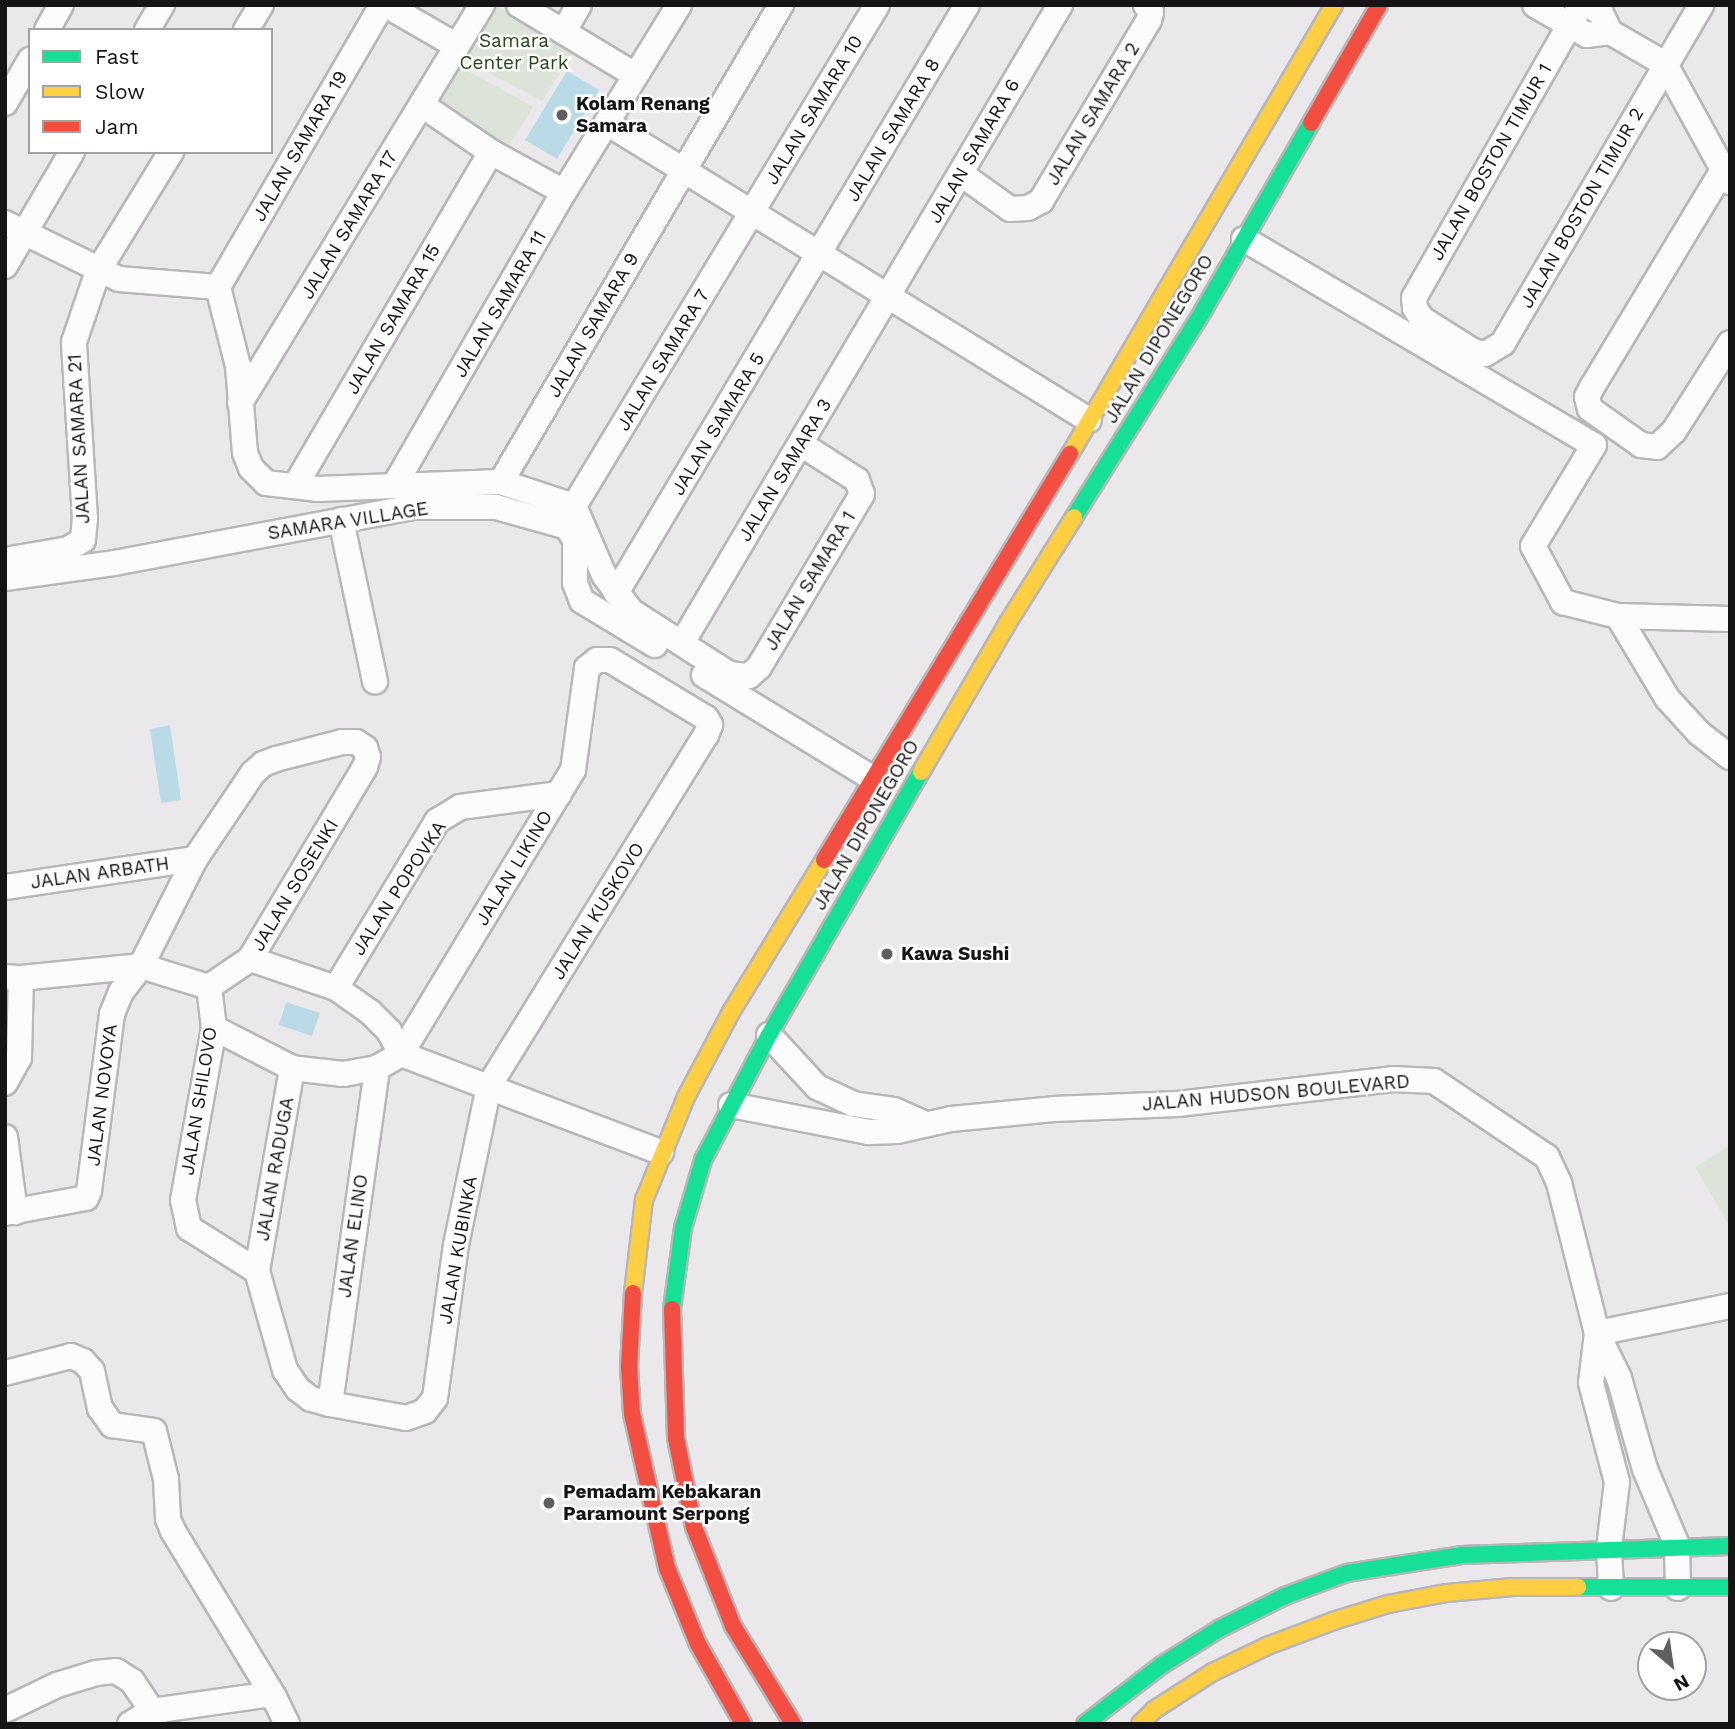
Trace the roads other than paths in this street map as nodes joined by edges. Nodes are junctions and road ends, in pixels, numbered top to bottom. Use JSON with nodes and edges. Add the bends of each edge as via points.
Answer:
{"nodes":[{"id":1,"x":61,"y":5,"type":"edge"},
{"id":2,"x":162,"y":5,"type":"edge"},
{"id":3,"x":261,"y":5,"type":"edge"},
{"id":4,"x":384,"y":5,"type":"edge"},
{"id":5,"x":482,"y":5,"type":"edge"},
{"id":6,"x":519,"y":5,"type":"edge"},
{"id":7,"x":579,"y":5,"type":"edge"},
{"id":8,"x":678,"y":5,"type":"edge"},
{"id":9,"x":781,"y":5,"type":"edge"},
{"id":10,"x":877,"y":5,"type":"edge"},
{"id":11,"x":967,"y":5,"type":"edge"},
{"id":12,"x":1060,"y":5,"type":"edge"},
{"id":13,"x":1334,"y":5,"type":"edge"},
{"id":14,"x":1379,"y":5,"type":"edge"},
{"id":15,"x":1535,"y":5,"type":"edge"},
{"id":16,"x":1589,"y":5,"type":"edge"},
{"id":17,"x":1701,"y":5,"type":"edge"},
{"id":18,"x":1147,"y":12,"type":"edge"},
{"id":19,"x":1576,"y":16,"type":"edge"},
{"id":20,"x":48,"y":28,"type":"edge"},
{"id":21,"x":148,"y":28,"type":"edge"},
{"id":22,"x":247,"y":28,"type":"edge"},
{"id":23,"x":564,"y":31,"type":"junction"},
{"id":24,"x":1610,"y":32,"type":"junction"},
{"id":25,"x":457,"y":46,"type":"junction"},
{"id":26,"x":28,"y":63,"type":"edge"},
{"id":27,"x":1665,"y":64,"type":"junction"},
{"id":28,"x":635,"y":75,"type":"junction"},
{"id":29,"x":5,"y":103,"type":"edge"},
{"id":30,"x":422,"y":106,"type":"junction"},
{"id":31,"x":607,"y":123,"type":"junction"},
{"id":32,"x":491,"y":152,"type":"junction"},
{"id":33,"x":70,"y":154,"type":"edge"},
{"id":34,"x":170,"y":154,"type":"edge"},
{"id":35,"x":684,"y":168,"type":"junction"},
{"id":36,"x":961,"y":174,"type":"junction"},
{"id":37,"x":1726,"y":176,"type":"edge"},
{"id":38,"x":564,"y":192,"type":"junction"},
{"id":39,"x":752,"y":214,"type":"junction"},
{"id":40,"x":14,"y":228,"type":"edge"},
{"id":41,"x":1244,"y":239,"type":"junction"},
{"id":42,"x":819,"y":254,"type":"junction"},
{"id":43,"x":5,"y":267,"type":"edge"},
{"id":44,"x":98,"y":271,"type":"junction"},
{"id":45,"x":218,"y":287,"type":"junction"},
{"id":46,"x":888,"y":296,"type":"junction"},
{"id":47,"x":1185,"y":300,"type":"junction"},
{"id":48,"x":1730,"y":342,"type":"edge"},
{"id":49,"x":1496,"y":351,"type":"joint"},
{"id":50,"x":240,"y":403,"type":"junction"},
{"id":51,"x":1089,"y":419,"type":"junction"},
{"id":52,"x":800,"y":444,"type":"junction"},
{"id":53,"x":501,"y":482,"type":"junction"},
{"id":54,"x":295,"y":486,"type":"junction"},
{"id":55,"x":394,"y":486,"type":"junction"},
{"id":56,"x":574,"y":506,"type":"junction"},
{"id":57,"x":341,"y":520,"type":"junction"},
{"id":58,"x":5,"y":560,"type":"edge"},
{"id":59,"x":1002,"y":569,"type":"junction"},
{"id":60,"x":5,"y":578,"type":"edge"},
{"id":61,"x":1031,"y":587,"type":"junction"},
{"id":62,"x":616,"y":593,"type":"junction"},
{"id":63,"x":1618,"y":616,"type":"junction"},
{"id":64,"x":1730,"y":619,"type":"edge"},
{"id":65,"x":682,"y":643,"type":"junction"},
{"id":66,"x":587,"y":668,"type":"joint"},
{"id":67,"x":375,"y":681,"type":"dead end"},
{"id":68,"x":1730,"y":757,"type":"edge"},
{"id":69,"x":262,"y":764,"type":"joint"},
{"id":70,"x":874,"y":779,"type":"junction"},
{"id":71,"x":559,"y":794,"type":"junction"},
{"id":72,"x":195,"y":859,"type":"junction"},
{"id":73,"x":5,"y":887,"type":"edge"},
{"id":74,"x":250,"y":959,"type":"junction"},
{"id":75,"x":141,"y":966,"type":"junction"},
{"id":76,"x":13,"y":978,"type":"edge"},
{"id":77,"x":209,"y":987,"type":"junction"},
{"id":78,"x":335,"y":988,"type":"junction"},
{"id":79,"x":731,"y":1012,"type":"junction"},
{"id":80,"x":214,"y":1028,"type":"junction"},
{"id":81,"x":769,"y":1035,"type":"junction"},
{"id":82,"x":401,"y":1054,"type":"junction"},
{"id":83,"x":292,"y":1068,"type":"junction"},
{"id":84,"x":377,"y":1068,"type":"junction"},
{"id":85,"x":5,"y":1083,"type":"edge"},
{"id":86,"x":489,"y":1086,"type":"junction"},
{"id":87,"x":731,"y":1105,"type":"junction"},
{"id":88,"x":926,"y":1124,"type":"junction"},
{"id":89,"x":5,"y":1138,"type":"edge"},
{"id":90,"x":661,"y":1152,"type":"junction"},
{"id":91,"x":10,"y":1213,"type":"edge"},
{"id":92,"x":257,"y":1271,"type":"junction"},
{"id":93,"x":633,"y":1291,"type":"junction"},
{"id":94,"x":673,"y":1297,"type":"junction"},
{"id":95,"x":1730,"y":1306,"type":"edge"},
{"id":96,"x":1597,"y":1333,"type":"junction"},
{"id":97,"x":5,"y":1373,"type":"edge"},
{"id":98,"x":330,"y":1404,"type":"junction"},
{"id":99,"x":1677,"y":1545,"type":"junction"},
{"id":100,"x":1730,"y":1545,"type":"edge"},
{"id":101,"x":1609,"y":1548,"type":"junction"},
{"id":102,"x":1730,"y":1587,"type":"edge"},
{"id":103,"x":1611,"y":1588,"type":"junction"},
{"id":104,"x":1678,"y":1588,"type":"junction"},
{"id":105,"x":274,"y":1696,"type":"junction"},
{"id":106,"x":5,"y":1710,"type":"edge"},
{"id":107,"x":153,"y":1717,"type":"edge"},
{"id":108,"x":130,"y":1724,"type":"edge"},
{"id":109,"x":287,"y":1724,"type":"edge"},
{"id":110,"x":743,"y":1724,"type":"edge"},
{"id":111,"x":793,"y":1724,"type":"edge"},
{"id":112,"x":1085,"y":1724,"type":"edge"},
{"id":113,"x":1140,"y":1724,"type":"edge"}],
"edges":[{"from":1,"to":20,"type":"street"},
{"from":2,"to":21,"type":"street"},
{"from":3,"to":22,"type":"street"},
{"from":4,"to":25,"type":"street"},
{"from":4,"to":45,"type":"street","name":"JALAN SAMARA 19"},
{"from":5,"to":25,"type":"street","name":"JALAN SAMARA 17"},
{"from":6,"to":23,"type":"street"},
{"from":7,"to":23,"type":"street"},
{"from":8,"to":28,"type":"street","name":"JALAN SAMARA 11"},
{"from":9,"to":35,"type":"street","name":"JALAN SAMARA 9"},
{"from":10,"to":39,"type":"street","name":"JALAN SAMARA 10"},
{"from":11,"to":42,"type":"street","name":"JALAN SAMARA 8"},
{"from":12,"to":36,"type":"street","name":"JALAN SAMARA 6"},
{"from":13,"to":47,"type":"street","name":"JALAN DIPONEGORO"},
{"from":14,"to":41,"type":"street","name":"JALAN DIPONEGORO"},
{"from":15,"to":19,"type":"street"},
{"from":16,"to":24,"type":"street","via":[[1601,13]]},
{"from":17,"to":27,"type":"street","name":"JALAN BOSTON TIMUR 2"},
{"from":18,"to":36,"type":"street","name":"JALAN SAMARA 2","via":[[1041,201],[1028,208],[1010,209]]},
{"from":19,"to":24,"type":"street","via":[[1587,35]]},
{"from":19,"to":49,"type":"street","name":"JALAN BOSTON TIMUR 1","via":[[1413,298],[1422,319],[1473,351]]},
{"from":23,"to":28,"type":"street"},
{"from":24,"to":27,"type":"street"},
{"from":25,"to":30,"type":"street","name":"JALAN SAMARA 17"},
{"from":26,"to":29,"type":"street"},
{"from":27,"to":37,"type":"street"},
{"from":27,"to":49,"type":"street","name":"JALAN BOSTON TIMUR 2"},
{"from":28,"to":31,"type":"street","name":"JALAN SAMARA 11"},
{"from":30,"to":32,"type":"street"},
{"from":30,"to":50,"type":"street","name":"JALAN SAMARA 17"},
{"from":31,"to":35,"type":"street"},
{"from":31,"to":38,"type":"street","name":"JALAN SAMARA 11"},
{"from":32,"to":38,"type":"street"},
{"from":32,"to":54,"type":"street","name":"JALAN SAMARA 15"},
{"from":33,"to":40,"type":"street"},
{"from":34,"to":44,"type":"street","name":"JALAN SAMARA 21"},
{"from":35,"to":39,"type":"street"},
{"from":35,"to":53,"type":"street","name":"JALAN SAMARA 9"},
{"from":36,"to":46,"type":"street","name":"JALAN SAMARA 6"},
{"from":37,"to":48,"type":"street","via":[[1587,397],[1590,409],[1650,449],[1665,442]]},
{"from":38,"to":55,"type":"street","name":"JALAN SAMARA 11"},
{"from":39,"to":42,"type":"street"},
{"from":39,"to":56,"type":"street","name":"JALAN SAMARA 7"},
{"from":40,"to":43,"type":"street"},
{"from":40,"to":44,"type":"street"},
{"from":41,"to":47,"type":"street","name":"JALAN DIPONEGORO"},
{"from":41,"to":63,"type":"street","via":[[1594,445],[1533,546],[1563,602]]},
{"from":42,"to":46,"type":"street"},
{"from":42,"to":62,"type":"street","name":"JALAN SAMARA 5"},
{"from":44,"to":45,"type":"street","via":[[119,279]]},
{"from":44,"to":58,"type":"street","name":"JALAN SAMARA 21","via":[[74,342],[83,540],[68,549]]},
{"from":45,"to":50,"type":"street","via":[[237,366]]},
{"from":46,"to":51,"type":"street"},
{"from":46,"to":52,"type":"street","name":"JALAN SAMARA 3"},
{"from":47,"to":51,"type":"street","name":"JALAN DIPONEGORO"},
{"from":47,"to":61,"type":"street","name":"JALAN DIPONEGORO"},
{"from":50,"to":54,"type":"street","via":[[251,468],[266,483]]},
{"from":51,"to":59,"type":"street","name":"JALAN DIPONEGORO"},
{"from":52,"to":65,"type":"street","name":"JALAN SAMARA 3"},
{"from":52,"to":65,"type":"street","name":"JALAN SAMARA 1","via":[[857,480],[862,494],[759,667],[749,676],[729,674]]},
{"from":53,"to":55,"type":"street"},
{"from":53,"to":56,"type":"street"},
{"from":54,"to":55,"type":"street"},
{"from":56,"to":62,"type":"street"},
{"from":57,"to":60,"type":"street","name":"SAMARA VILLAGE","via":[[114,563]]},
{"from":57,"to":67,"type":"street"},
{"from":57,"to":70,"type":"street","name":"SAMARA VILLAGE","via":[[412,508],[496,507],[567,527],[575,540],[575,583],[582,601]]},
{"from":59,"to":61,"type":"street"},
{"from":59,"to":70,"type":"street","name":"JALAN DIPONEGORO"},
{"from":61,"to":81,"type":"street","name":"JALAN DIPONEGORO"},
{"from":62,"to":65,"type":"street","via":[[631,611]]},
{"from":63,"to":64,"type":"street"},
{"from":63,"to":68,"type":"street","via":[[1667,698],[1699,733]]},
{"from":66,"to":71,"type":"street","name":"JALAN LIKINO","via":[[573,770]]},
{"from":66,"to":86,"type":"street","name":"JALAN KUSKOVO","via":[[597,660],[610,660],[706,718],[710,725]]},
{"from":69,"to":72,"type":"street","name":"JALAN NOVOYA"},
{"from":69,"to":74,"type":"street","name":"JALAN SOSENKI","via":[[342,741],[365,748],[368,757]]},
{"from":70,"to":79,"type":"street","name":"JALAN DIPONEGORO"},
{"from":71,"to":78,"type":"street","name":"JALAN POPOVKA","via":[[460,807],[437,821]]},
{"from":71,"to":82,"type":"street","name":"JALAN LIKINO"},
{"from":72,"to":73,"type":"street","name":"JALAN ARBATH"},
{"from":72,"to":75,"type":"street","name":"JALAN NOVOYA"},
{"from":74,"to":77,"type":"street","name":"JALAN SOSENKI"},
{"from":74,"to":78,"type":"street"},
{"from":75,"to":76,"type":"street"},
{"from":75,"to":77,"type":"street"},
{"from":75,"to":91,"type":"street","name":"JALAN NOVOYA","via":[[121,992],[113,1014],[89,1191],[79,1201]]},
{"from":76,"to":85,"type":"street","via":[[19,1058]]},
{"from":77,"to":80,"type":"street","name":"JALAN SHILOVO"},
{"from":78,"to":82,"type":"street","via":[[389,1031]]},
{"from":79,"to":81,"type":"street"},
{"from":79,"to":90,"type":"street","name":"JALAN DIPONEGORO"},
{"from":80,"to":83,"type":"street"},
{"from":80,"to":92,"type":"street","name":"JALAN SHILOVO","via":[[184,1215],[189,1228]]},
{"from":81,"to":87,"type":"street","name":"JALAN DIPONEGORO"},
{"from":81,"to":88,"type":"street","via":[[817,1087],[853,1104],[894,1110]]},
{"from":82,"to":84,"type":"street"},
{"from":82,"to":86,"type":"street"},
{"from":83,"to":84,"type":"street","via":[[342,1074]]},
{"from":83,"to":92,"type":"street","name":"JALAN RADUGA"},
{"from":84,"to":98,"type":"street","name":"JALAN ELINO"},
{"from":86,"to":90,"type":"street"},
{"from":86,"to":98,"type":"street","name":"JALAN KUBINKA","via":[[456,1245],[435,1398],[425,1411],[406,1418]]},
{"from":87,"to":88,"type":"street","name":"JALAN HUDSON BOULEVARD","via":[[869,1132],[897,1132]]},
{"from":87,"to":94,"type":"street","name":"JALAN DIPONEGORO","via":[[703,1160],[691,1199]]},
{"from":88,"to":96,"type":"street","name":"JALAN HUDSON BOULEVARD","via":[[1054,1109],[1178,1104],[1393,1079],[1434,1081],[1547,1157],[1559,1183]]},
{"from":89,"to":91,"type":"street"},
{"from":90,"to":93,"type":"street","name":"JALAN DIPONEGORO","via":[[644,1199]]},
{"from":92,"to":98,"type":"street","via":[[285,1370],[311,1399]]},
{"from":93,"to":94,"type":"street"},
{"from":93,"to":110,"type":"street","name":"JALAN DIPONEGORO","via":[[632,1414],[667,1568],[698,1644]]},
{"from":94,"to":111,"type":"street","name":"JALAN DIPONEGORO","via":[[676,1438],[694,1527],[733,1626]]},
{"from":95,"to":96,"type":"street"},
{"from":96,"to":99,"type":"street","name":"JALAN HUDSON BOULEVARD","via":[[1619,1378],[1645,1469]]},
{"from":96,"to":101,"type":"street","name":"JALAN HUDSON BOULEVARD","via":[[1591,1382],[1617,1482]]},
{"from":97,"to":105,"type":"street","via":[[71,1356],[92,1371],[100,1408],[112,1425],[154,1431],[173,1531]]},
{"from":99,"to":100,"type":"street"},
{"from":99,"to":101,"type":"street"},
{"from":99,"to":104,"type":"street"},
{"from":101,"to":103,"type":"street","name":"JALAN HUDSON BOULEVARD"},
{"from":101,"to":112,"type":"street","via":[[1462,1555],[1347,1573],[1219,1629],[1161,1665]]},
{"from":102,"to":104,"type":"street"},
{"from":103,"to":104,"type":"street"},
{"from":103,"to":113,"type":"street","via":[[1513,1587],[1447,1593],[1377,1608],[1267,1646],[1213,1672]]},
{"from":105,"to":107,"type":"street"},
{"from":105,"to":109,"type":"street"},
{"from":106,"to":107,"type":"street","via":[[57,1685],[116,1671],[132,1681]]},
{"from":107,"to":108,"type":"street"}]}
